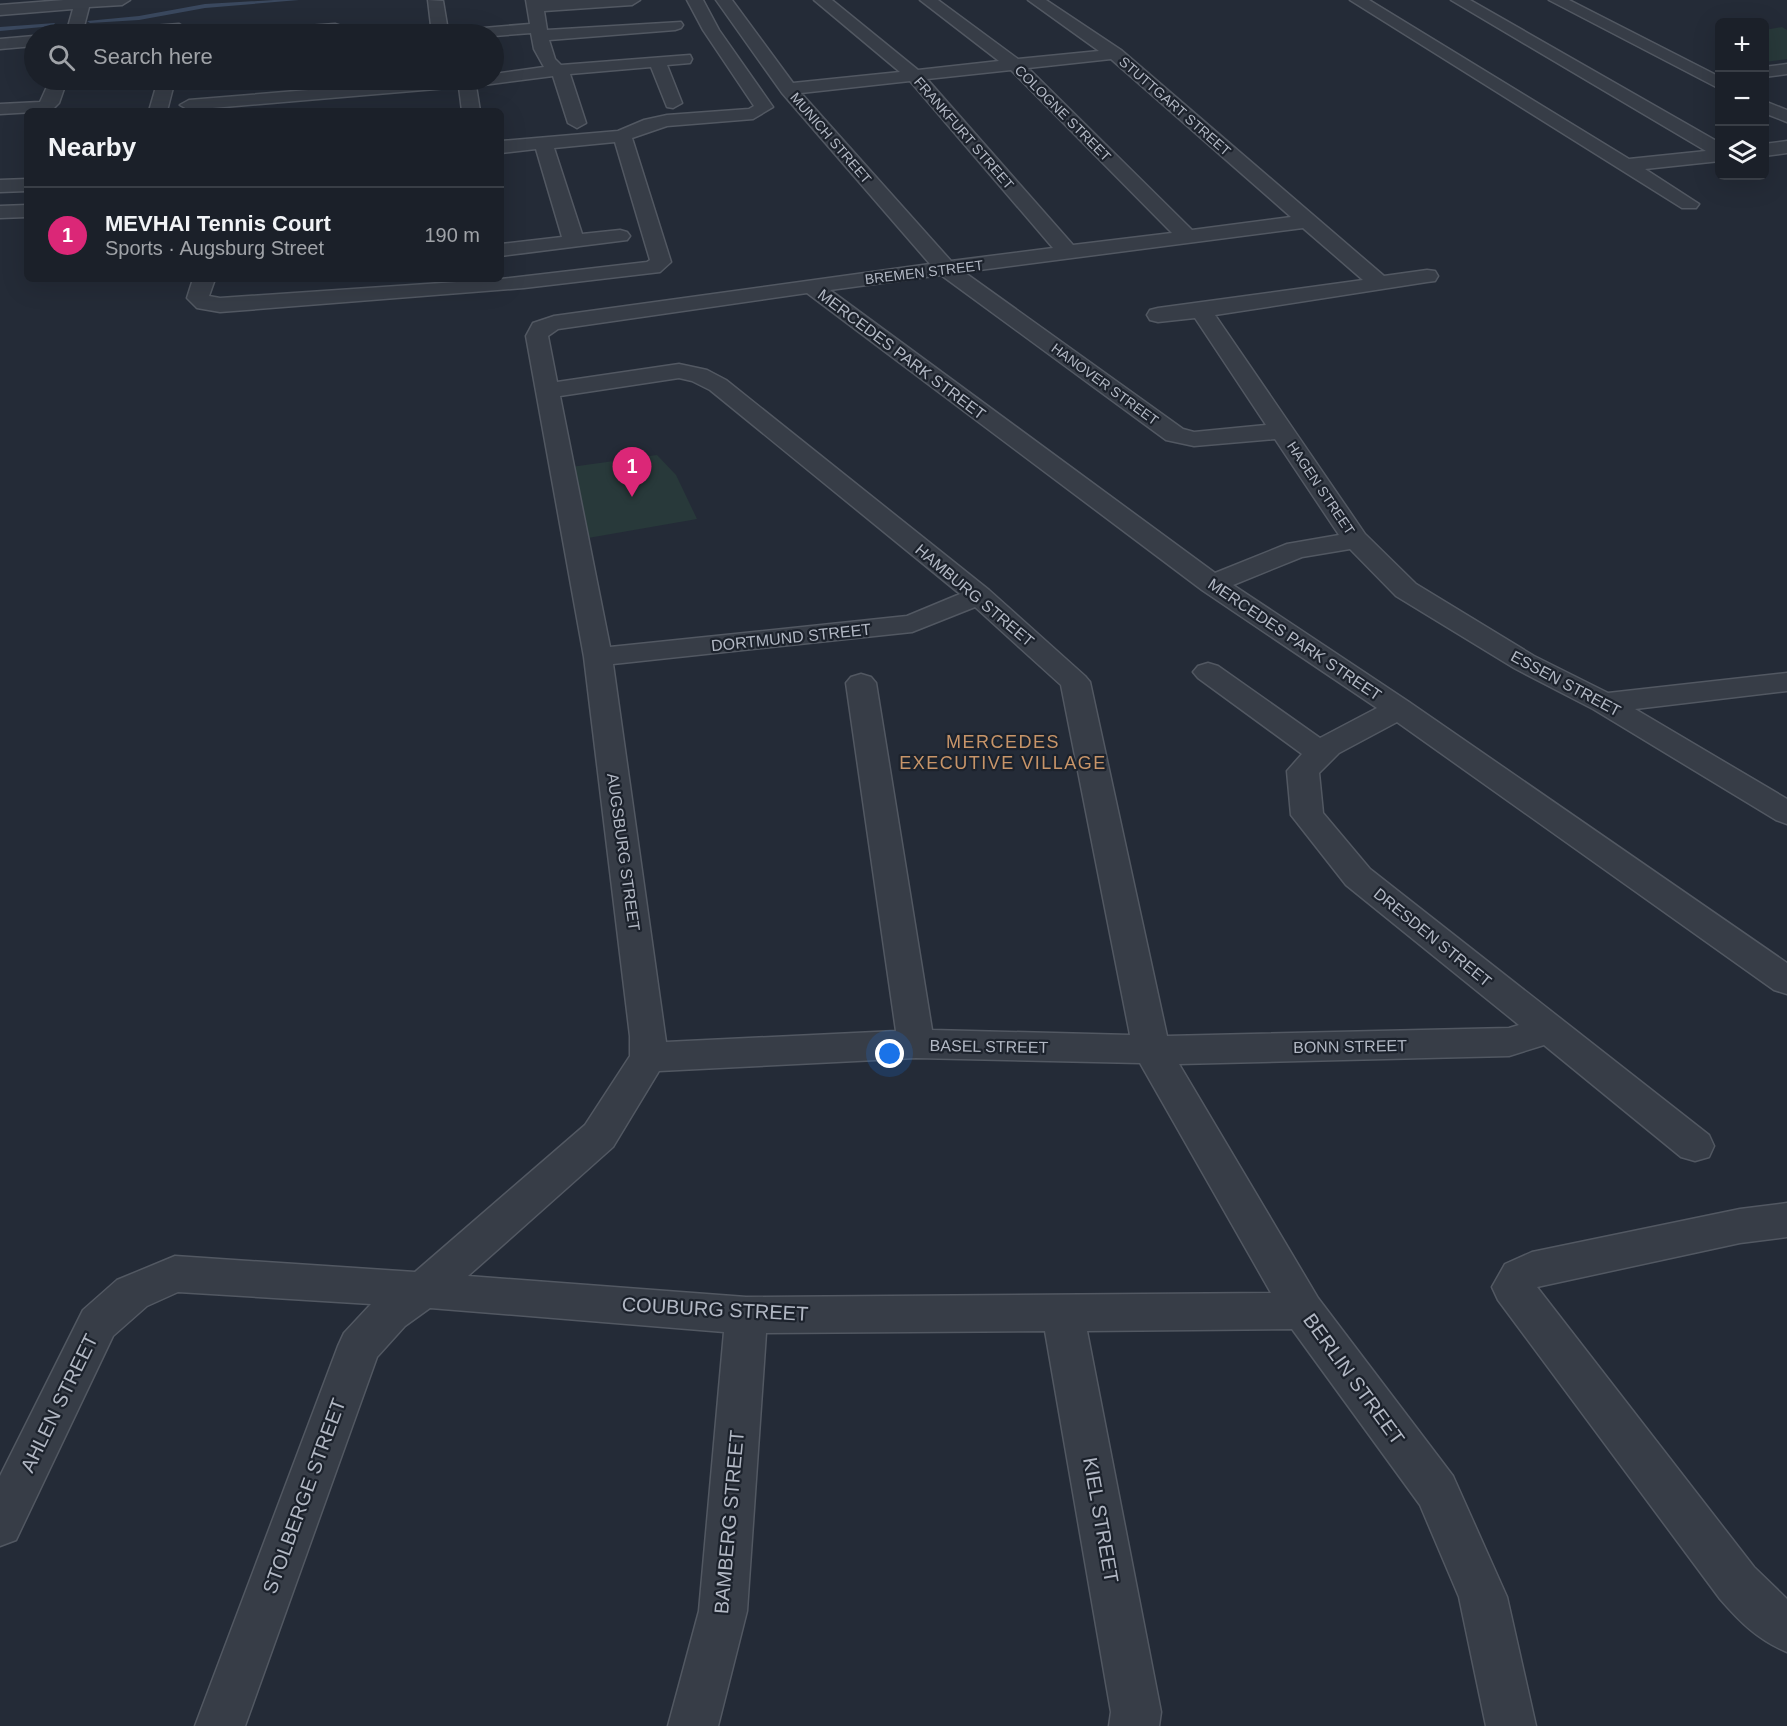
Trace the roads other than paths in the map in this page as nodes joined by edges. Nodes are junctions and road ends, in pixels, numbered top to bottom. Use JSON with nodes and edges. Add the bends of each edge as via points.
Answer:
{"nodes":[{"id":1,"x":122,"y":0,"type":"edge"},
{"id":2,"x":632,"y":0,"type":"edge"},
{"id":3,"x":695,"y":0,"type":"edge"},
{"id":4,"x":724,"y":0,"type":"edge"},
{"id":5,"x":822,"y":0,"type":"edge"},
{"id":6,"x":928,"y":0,"type":"edge"},
{"id":7,"x":1036,"y":0,"type":"edge"},
{"id":8,"x":1358,"y":0,"type":"edge"},
{"id":9,"x":1459,"y":0,"type":"edge"},
{"id":10,"x":1557,"y":0,"type":"edge"},
{"id":11,"x":435,"y":1,"type":"edge"},
{"id":12,"x":82,"y":3,"type":"junction"},
{"id":13,"x":534,"y":3,"type":"edge"},
{"id":14,"x":0,"y":10,"type":"edge"},
{"id":15,"x":77,"y":24,"type":"edge"},
{"id":16,"x":438,"y":24,"type":"edge"},
{"id":17,"x":675,"y":25,"type":"dead end"},
{"id":18,"x":538,"y":32,"type":"junction"},
{"id":19,"x":504,"y":33,"type":"edge"},
{"id":20,"x":24,"y":42,"type":"edge"},
{"id":21,"x":0,"y":44,"type":"edge"},
{"id":22,"x":1115,"y":54,"type":"junction"},
{"id":23,"x":684,"y":59,"type":"dead end"},
{"id":24,"x":657,"y":61,"type":"junction"},
{"id":25,"x":1015,"y":65,"type":"junction"},
{"id":26,"x":1787,"y":69,"type":"edge"},
{"id":27,"x":556,"y":70,"type":"junction"},
{"id":28,"x":1769,"y":71,"type":"edge"},
{"id":29,"x":915,"y":76,"type":"junction"},
{"id":30,"x":504,"y":78,"type":"edge"},
{"id":31,"x":1715,"y":80,"type":"edge"},
{"id":32,"x":55,"y":90,"type":"edge"},
{"id":33,"x":163,"y":90,"type":"edge"},
{"id":34,"x":304,"y":90,"type":"edge"},
{"id":35,"x":368,"y":90,"type":"edge"},
{"id":36,"x":421,"y":90,"type":"edge"},
{"id":37,"x":468,"y":90,"type":"edge"},
{"id":38,"x":788,"y":90,"type":"junction"},
{"id":39,"x":673,"y":103,"type":"dead end"},
{"id":40,"x":189,"y":105,"type":"dead end"},
{"id":41,"x":159,"y":108,"type":"edge"},
{"id":42,"x":470,"y":108,"type":"edge"},
{"id":43,"x":0,"y":109,"type":"edge"},
{"id":44,"x":577,"y":123,"type":"dead end"},
{"id":45,"x":622,"y":136,"type":"junction"},
{"id":46,"x":543,"y":143,"type":"junction"},
{"id":47,"x":504,"y":147,"type":"edge"},
{"id":48,"x":1787,"y":147,"type":"edge"},
{"id":49,"x":1769,"y":149,"type":"edge"},
{"id":50,"x":1715,"y":151,"type":"edge"},
{"id":51,"x":1715,"y":154,"type":"edge"},
{"id":52,"x":1628,"y":165,"type":"junction"},
{"id":53,"x":24,"y":183,"type":"edge"},
{"id":54,"x":0,"y":186,"type":"edge"},
{"id":55,"x":1689,"y":204,"type":"dead end"},
{"id":56,"x":0,"y":212,"type":"edge"},
{"id":57,"x":24,"y":212,"type":"edge"},
{"id":58,"x":1307,"y":221,"type":"junction"},
{"id":59,"x":620,"y":236,"type":"dead end"},
{"id":60,"x":1189,"y":238,"type":"junction"},
{"id":61,"x":574,"y":242,"type":"junction"},
{"id":62,"x":504,"y":250,"type":"edge"},
{"id":63,"x":1069,"y":254,"type":"junction"},
{"id":64,"x":947,"y":270,"type":"junction"},
{"id":65,"x":1427,"y":276,"type":"dead end"},
{"id":66,"x":203,"y":282,"type":"edge"},
{"id":67,"x":1378,"y":282,"type":"junction"},
{"id":68,"x":811,"y":286,"type":"junction"},
{"id":69,"x":1201,"y":311,"type":"junction"},
{"id":70,"x":1158,"y":315,"type":"dead end"},
{"id":71,"x":541,"y":328,"type":"joint"},
{"id":72,"x":547,"y":391,"type":"junction"},
{"id":73,"x":1282,"y":431,"type":"junction"},
{"id":74,"x":1356,"y":540,"type":"junction"},
{"id":75,"x":1212,"y":584,"type":"junction"},
{"id":76,"x":979,"y":596,"type":"junction"},
{"id":77,"x":598,"y":657,"type":"junction"},
{"id":78,"x":1208,"y":672,"type":"dead end"},
{"id":79,"x":1787,"y":682,"type":"edge"},
{"id":80,"x":861,"y":683,"type":"dead end"},
{"id":81,"x":1604,"y":703,"type":"junction"},
{"id":82,"x":1398,"y":709,"type":"junction"},
{"id":83,"x":1321,"y":753,"type":"junction"},
{"id":84,"x":1787,"y":813,"type":"edge"},
{"id":85,"x":1787,"y":981,"type":"edge"},
{"id":86,"x":1546,"y":1027,"type":"junction"},
{"id":87,"x":916,"y":1044,"type":"junction"},
{"id":88,"x":1151,"y":1049,"type":"junction"},
{"id":89,"x":648,"y":1057,"type":"junction"},
{"id":90,"x":1695,"y":1146,"type":"dead end"},
{"id":91,"x":1787,"y":1220,"type":"edge"},
{"id":92,"x":423,"y":1290,"type":"junction"},
{"id":93,"x":132,"y":1293,"type":"joint"},
{"id":94,"x":1303,"y":1311,"type":"junction"},
{"id":95,"x":1063,"y":1313,"type":"junction"},
{"id":96,"x":746,"y":1315,"type":"junction"},
{"id":97,"x":0,"y":1524,"type":"edge"},
{"id":98,"x":1787,"y":1628,"type":"edge"},
{"id":99,"x":220,"y":1726,"type":"edge"},
{"id":100,"x":693,"y":1726,"type":"edge"},
{"id":101,"x":1134,"y":1726,"type":"edge"},
{"id":102,"x":1511,"y":1726,"type":"edge"}],
"edges":[{"from":1,"to":12,"type":"street"},
{"from":2,"to":13,"type":"street"},
{"from":3,"to":45,"type":"street","via":[[764,106],[753,114],[650,124]]},
{"from":4,"to":38,"type":"street","name":"MUNICH STREET"},
{"from":5,"to":29,"type":"street","name":"FRANKFURT STREET"},
{"from":6,"to":25,"type":"street","name":"COLOGNE STREET"},
{"from":7,"to":22,"type":"street","name":"STUTTGART STREET"},
{"from":8,"to":52,"type":"street"},
{"from":9,"to":50,"type":"street"},
{"from":10,"to":31,"type":"street"},
{"from":11,"to":16,"type":"street"},
{"from":12,"to":14,"type":"street"},
{"from":12,"to":15,"type":"street"},
{"from":13,"to":18,"type":"street"},
{"from":17,"to":18,"type":"street"},
{"from":18,"to":19,"type":"street"},
{"from":18,"to":27,"type":"street","via":[[548,61]]},
{"from":20,"to":21,"type":"street"},
{"from":22,"to":25,"type":"street"},
{"from":22,"to":58,"type":"street","name":"STUTTGART STREET"},
{"from":23,"to":24,"type":"street"},
{"from":24,"to":27,"type":"street"},
{"from":24,"to":39,"type":"street"},
{"from":25,"to":29,"type":"street"},
{"from":25,"to":60,"type":"street","name":"COLOGNE STREET"},
{"from":26,"to":28,"type":"street"},
{"from":27,"to":30,"type":"street"},
{"from":27,"to":44,"type":"street","via":[[563,76]]},
{"from":29,"to":38,"type":"street"},
{"from":29,"to":63,"type":"street","name":"FRANKFURT STREET"},
{"from":32,"to":43,"type":"street","via":[[45,107]]},
{"from":33,"to":41,"type":"street"},
{"from":34,"to":40,"type":"street"},
{"from":35,"to":36,"type":"street","via":[[401,94]]},
{"from":37,"to":42,"type":"street"},
{"from":38,"to":64,"type":"street","name":"MUNICH STREET"},
{"from":45,"to":46,"type":"street"},
{"from":45,"to":66,"type":"street","via":[[661,262],[652,268],[220,305],[198,298]]},
{"from":46,"to":47,"type":"street"},
{"from":46,"to":61,"type":"street"},
{"from":48,"to":49,"type":"street"},
{"from":51,"to":52,"type":"street"},
{"from":52,"to":55,"type":"street"},
{"from":53,"to":54,"type":"street"},
{"from":56,"to":57,"type":"street"},
{"from":58,"to":60,"type":"street","name":"BREMEN STREET"},
{"from":58,"to":67,"type":"street"},
{"from":59,"to":61,"type":"street"},
{"from":60,"to":63,"type":"street","name":"BREMEN STREET"},
{"from":61,"to":62,"type":"street"},
{"from":63,"to":64,"type":"street","name":"BREMEN STREET"},
{"from":64,"to":68,"type":"street","name":"BREMEN STREET"},
{"from":64,"to":73,"type":"street","name":"HANOVER STREET","via":[[1175,435],[1194,439]]},
{"from":65,"to":67,"type":"street"},
{"from":67,"to":69,"type":"street"},
{"from":68,"to":71,"type":"street","name":"BREMEN STREET"},
{"from":68,"to":75,"type":"street","name":"MERCEDES PARK STREET"},
{"from":69,"to":70,"type":"street"},
{"from":69,"to":73,"type":"street","name":"HAGEN STREET"},
{"from":71,"to":72,"type":"street","name":"AUGSBURG STREET","via":[[537,336]]},
{"from":72,"to":76,"type":"street","name":"HAMBURG STREET","via":[[679,371],[699,375],[718,385]]},
{"from":72,"to":77,"type":"street","name":"AUGSBURG STREET"},
{"from":73,"to":74,"type":"street","name":"HAGEN STREET"},
{"from":74,"to":75,"type":"street","name":"HAGEN STREET","via":[[1296,550]]},
{"from":74,"to":81,"type":"street","name":"ESSEN STREET","via":[[1406,590],[1524,662]]},
{"from":75,"to":82,"type":"street","name":"MERCEDES PARK STREET"},
{"from":76,"to":77,"type":"street","name":"DORTMUND STREET","via":[[912,624]]},
{"from":76,"to":88,"type":"street","name":"HAMBURG STREET","via":[[1075,682]]},
{"from":77,"to":89,"type":"street","name":"AUGSBURG STREET"},
{"from":78,"to":83,"type":"street"},
{"from":79,"to":81,"type":"street"},
{"from":80,"to":87,"type":"street"},
{"from":81,"to":84,"type":"street","name":"ESSEN STREET"},
{"from":82,"to":83,"type":"street","name":"DRESDEN STREET"},
{"from":82,"to":85,"type":"street","name":"MERCEDES PARK STREET"},
{"from":83,"to":86,"type":"street","name":"DRESDEN STREET","via":[[1303,771],[1307,815],[1358,877]]},
{"from":86,"to":88,"type":"street","name":"BONN STREET","via":[[1509,1042]]},
{"from":86,"to":90,"type":"street","name":"DRESDEN STREET"},
{"from":87,"to":88,"type":"street","name":"BASEL STREET"},
{"from":87,"to":89,"type":"street","name":"BASEL STREET"},
{"from":88,"to":94,"type":"street","name":"BERLIN STREET"},
{"from":89,"to":92,"type":"street","via":[[599,1136]]},
{"from":91,"to":98,"type":"street","via":[[1740,1226],[1532,1270],[1513,1287],[1737,1583],[1761,1610]]},
{"from":92,"to":93,"type":"street","name":"COUBURG STREET","via":[[175,1274]]},
{"from":92,"to":96,"type":"street","name":"COUBURG STREET"},
{"from":92,"to":99,"type":"street","name":"STOLBERGE STREET","via":[[390,1313],[359,1346]]},
{"from":93,"to":97,"type":"street","name":"AHLEN STREET","via":[[98,1323]]},
{"from":94,"to":95,"type":"street","name":"COUBURG STREET"},
{"from":94,"to":102,"type":"street","name":"BERLIN STREET","via":[[1437,1491],[1483,1597]]},
{"from":95,"to":96,"type":"street","name":"COUBURG STREET"},
{"from":95,"to":101,"type":"street","name":"KIEL STREET","via":[[1136,1712]]},
{"from":96,"to":100,"type":"street","name":"BAMBERG STREET","via":[[723,1611]]}]}
